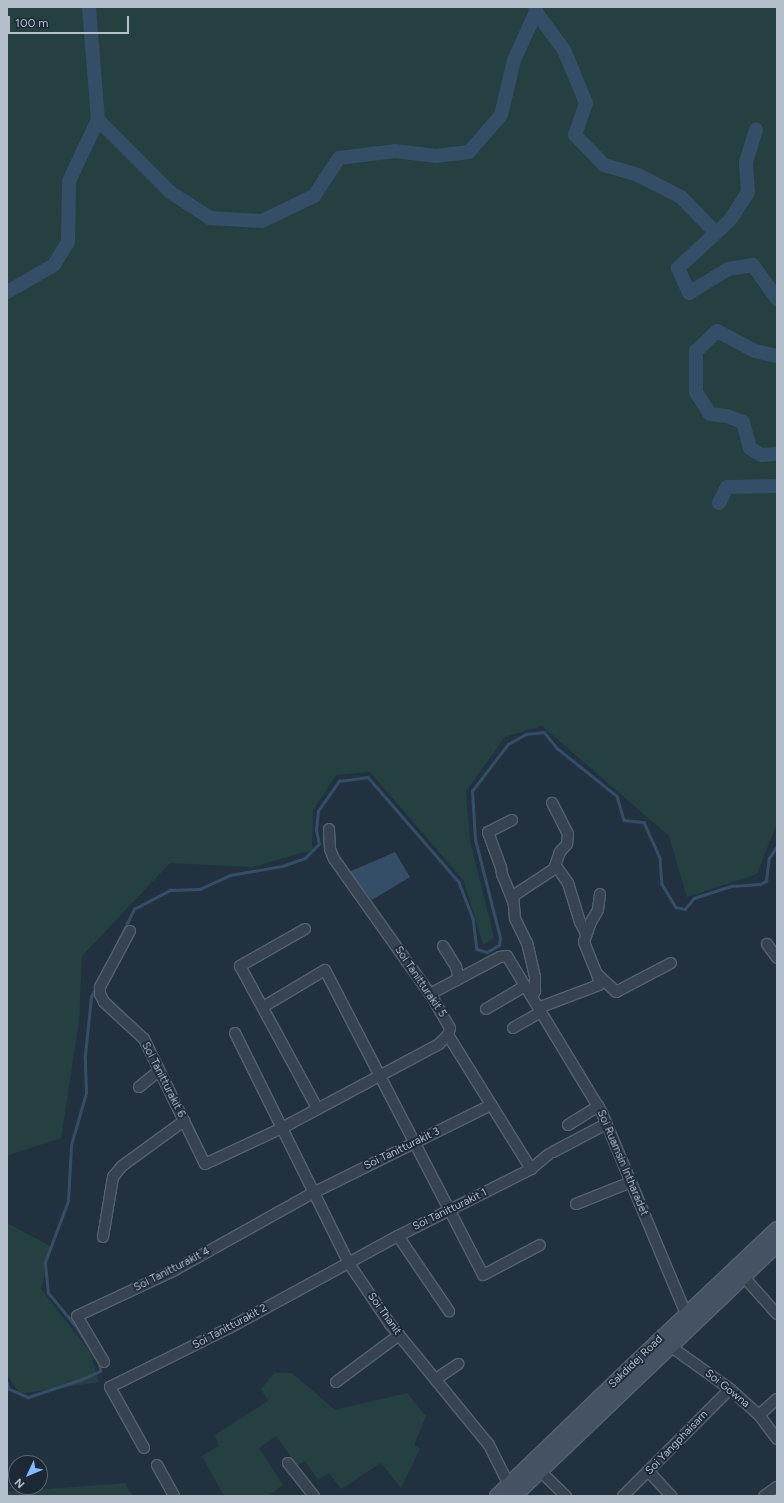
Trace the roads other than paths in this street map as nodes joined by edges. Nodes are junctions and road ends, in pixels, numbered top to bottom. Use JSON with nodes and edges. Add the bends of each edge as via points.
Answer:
{"nodes":[{"id":1,"x":552,"y":803,"type":"dead end"},
{"id":2,"x":512,"y":820,"type":"dead end"},
{"id":3,"x":329,"y":828,"type":"dead end"},
{"id":4,"x":556,"y":866,"type":"junction"},
{"id":5,"x":600,"y":894,"type":"dead end"},
{"id":6,"x":513,"y":901,"type":"junction"},
{"id":7,"x":305,"y":929,"type":"dead end"},
{"id":8,"x":130,"y":931,"type":"dead end"},
{"id":9,"x":586,"y":934,"type":"junction"},
{"id":10,"x":767,"y":944,"type":"dead end"},
{"id":11,"x":443,"y":946,"type":"dead end"},
{"id":12,"x":777,"y":957,"type":"edge"},
{"id":13,"x":671,"y":963,"type":"dead end"},
{"id":14,"x":597,"y":973,"type":"junction"},
{"id":15,"x":456,"y":981,"type":"junction"},
{"id":16,"x":525,"y":986,"type":"junction"},
{"id":17,"x":430,"y":994,"type":"junction"},
{"id":18,"x":532,"y":997,"type":"junction"},
{"id":19,"x":263,"y":1007,"type":"junction"},
{"id":20,"x":486,"y":1009,"type":"dead end"},
{"id":21,"x":540,"y":1010,"type":"junction"},
{"id":22,"x":513,"y":1028,"type":"dead end"},
{"id":23,"x":235,"y":1033,"type":"dead end"},
{"id":24,"x":448,"y":1035,"type":"junction"},
{"id":25,"x":159,"y":1071,"type":"junction"},
{"id":26,"x":379,"y":1075,"type":"junction"},
{"id":27,"x":139,"y":1087,"type":"dead end"},
{"id":28,"x":491,"y":1105,"type":"junction"},
{"id":29,"x":598,"y":1106,"type":"junction"},
{"id":30,"x":317,"y":1108,"type":"junction"},
{"id":31,"x":184,"y":1122,"type":"junction"},
{"id":32,"x":606,"y":1124,"type":"junction"},
{"id":33,"x":568,"y":1125,"type":"dead end"},
{"id":34,"x":282,"y":1128,"type":"junction"},
{"id":35,"x":414,"y":1144,"type":"junction"},
{"id":36,"x":531,"y":1169,"type":"junction"},
{"id":37,"x":631,"y":1182,"type":"junction"},
{"id":38,"x":313,"y":1193,"type":"junction"},
{"id":39,"x":576,"y":1204,"type":"dead end"},
{"id":40,"x":449,"y":1211,"type":"junction"},
{"id":41,"x":777,"y":1229,"type":"edge"},
{"id":42,"x":103,"y":1236,"type":"dead end"},
{"id":43,"x":398,"y":1236,"type":"junction"},
{"id":44,"x":540,"y":1245,"type":"dead end"},
{"id":45,"x":777,"y":1245,"type":"edge"},
{"id":46,"x":348,"y":1262,"type":"junction"},
{"id":47,"x":743,"y":1276,"type":"junction"},
{"id":48,"x":449,"y":1310,"type":"dead end"},
{"id":49,"x":686,"y":1314,"type":"junction"},
{"id":50,"x":777,"y":1314,"type":"edge"},
{"id":51,"x":399,"y":1335,"type":"junction"},
{"id":52,"x":670,"y":1346,"type":"junction"},
{"id":53,"x":104,"y":1362,"type":"dead end"},
{"id":54,"x":458,"y":1364,"type":"dead end"},
{"id":55,"x":436,"y":1380,"type":"junction"},
{"id":56,"x":336,"y":1382,"type":"dead end"},
{"id":57,"x":730,"y":1389,"type":"junction"},
{"id":58,"x":777,"y":1399,"type":"edge"},
{"id":59,"x":759,"y":1415,"type":"junction"},
{"id":60,"x":776,"y":1435,"type":"edge"},
{"id":61,"x":144,"y":1448,"type":"dead end"},
{"id":62,"x":288,"y":1463,"type":"dead end"},
{"id":63,"x":157,"y":1465,"type":"dead end"},
{"id":64,"x":540,"y":1471,"type":"junction"},
{"id":65,"x":649,"y":1472,"type":"junction"},
{"id":66,"x":777,"y":1487,"type":"edge"},
{"id":67,"x":512,"y":1490,"type":"edge"},
{"id":68,"x":174,"y":1496,"type":"edge"},
{"id":69,"x":314,"y":1496,"type":"edge"},
{"id":70,"x":497,"y":1496,"type":"edge"},
{"id":71,"x":566,"y":1496,"type":"edge"},
{"id":72,"x":624,"y":1496,"type":"edge"},
{"id":73,"x":671,"y":1496,"type":"edge"},
{"id":74,"x":764,"y":1496,"type":"edge"}],
"edges":[{"from":1,"to":4,"type":"street","via":[[568,834],[567,844],[560,852]]},
{"from":2,"to":6,"type":"street","via":[[488,832]]},
{"from":3,"to":17,"type":"street","name":"Soi Tanitturakit 5","via":[[330,848],[334,859]]},
{"from":4,"to":6,"type":"street","via":[[513,896]]},
{"from":4,"to":9,"type":"street","via":[[568,883]]},
{"from":5,"to":9,"type":"street","via":[[598,910]]},
{"from":6,"to":18,"type":"street","via":[[515,918],[530,953],[535,977],[535,991]]},
{"from":7,"to":19,"type":"street","via":[[240,966]]},
{"from":8,"to":25,"type":"street","name":"Soi Tanitturakit 6","via":[[100,987],[100,994],[104,1002],[144,1039]]},
{"from":9,"to":14,"type":"street","via":[[584,942]]},
{"from":10,"to":12,"type":"street"},
{"from":11,"to":15,"type":"street","via":[[456,967],[459,978]]},
{"from":13,"to":14,"type":"street","via":[[616,992]]},
{"from":14,"to":21,"type":"street","via":[[600,982],[597,987]]},
{"from":15,"to":16,"type":"street","name":"Soi Ruamsin Intharadet","via":[[500,957],[507,956]]},
{"from":15,"to":17,"type":"street"},
{"from":16,"to":18,"type":"street","name":"Soi Ruamsin Intharadet"},
{"from":16,"to":20,"type":"street"},
{"from":17,"to":24,"type":"street","name":"Soi Tanitturakit 5","via":[[450,1028]]},
{"from":18,"to":21,"type":"street","name":"Soi Ruamsin Intharadet"},
{"from":19,"to":26,"type":"street","via":[[325,970]]},
{"from":19,"to":30,"type":"street"},
{"from":21,"to":22,"type":"street"},
{"from":21,"to":29,"type":"street","name":"Soi Ruamsin Intharadet"},
{"from":23,"to":34,"type":"street","name":"Soi Thanit"},
{"from":24,"to":26,"type":"street","via":[[439,1044]]},
{"from":24,"to":28,"type":"street","name":"Soi Tanitturakit 5"},
{"from":25,"to":27,"type":"street"},
{"from":25,"to":31,"type":"street","name":"Soi Tanitturakit 6"},
{"from":26,"to":30,"type":"street"},
{"from":26,"to":35,"type":"street"},
{"from":28,"to":35,"type":"street","name":"Soi Tanitturakit 3"},
{"from":28,"to":36,"type":"street","name":"Soi Tanitturakit 5"},
{"from":29,"to":32,"type":"street","name":"Soi Ruamsin Intharadet"},
{"from":29,"to":33,"type":"street"},
{"from":30,"to":34,"type":"street"},
{"from":31,"to":34,"type":"street","name":"Soi Tanitturakit 6","via":[[205,1164]]},
{"from":31,"to":42,"type":"street","via":[[122,1166],[113,1177]]},
{"from":32,"to":36,"type":"street","name":"Soi Tanitturakit 1","via":[[551,1154]]},
{"from":32,"to":37,"type":"street","name":"Soi Ruamsin Intharadet"},
{"from":34,"to":38,"type":"street","name":"Soi Thanit"},
{"from":35,"to":38,"type":"street","name":"Soi Tanitturakit 3"},
{"from":35,"to":40,"type":"street"},
{"from":36,"to":40,"type":"street","name":"Soi Tanitturakit 1"},
{"from":37,"to":39,"type":"street"},
{"from":37,"to":49,"type":"street","name":"Soi Ruamsin Intharadet"},
{"from":38,"to":46,"type":"street","name":"Soi Thanit"},
{"from":38,"to":53,"type":"street","name":"Soi Tanitturakit 4","via":[[175,1270],[77,1316]]},
{"from":40,"to":43,"type":"street","name":"Soi Tanitturakit 1"},
{"from":40,"to":44,"type":"street","via":[[483,1274]]},
{"from":41,"to":49,"type":"main road","name":"Sakdidej Road"},
{"from":43,"to":46,"type":"street","name":"Soi Tanitturakit 1"},
{"from":43,"to":48,"type":"street"},
{"from":45,"to":47,"type":"main road","name":"Sakdidej Road"},
{"from":46,"to":51,"type":"street","name":"Soi Thanit"},
{"from":46,"to":61,"type":"street","name":"Soi Tanitturakit 2","via":[[229,1328],[110,1387]]},
{"from":47,"to":50,"type":"street"},
{"from":47,"to":52,"type":"main road","name":"Sakdidej Road"},
{"from":49,"to":67,"type":"main road","name":"Sakdidej Road"},
{"from":51,"to":55,"type":"street","name":"Soi Thanit"},
{"from":51,"to":56,"type":"street"},
{"from":52,"to":57,"type":"street","name":"Soi Gowna"},
{"from":52,"to":64,"type":"main road","name":"Sakdidej Road"},
{"from":54,"to":55,"type":"street"},
{"from":55,"to":67,"type":"street","name":"Soi Thanit","via":[[489,1445]]},
{"from":57,"to":59,"type":"street","name":"Soi Gowna"},
{"from":57,"to":65,"type":"street","name":"Soi Yangphaisarn"},
{"from":58,"to":59,"type":"street"},
{"from":59,"to":60,"type":"street","name":"Soi Gowna"},
{"from":62,"to":69,"type":"street"},
{"from":63,"to":68,"type":"street"},
{"from":64,"to":67,"type":"main road","name":"Sakdidej Road"},
{"from":64,"to":71,"type":"street"},
{"from":65,"to":72,"type":"street","name":"Soi Yangphaisarn"},
{"from":65,"to":73,"type":"street"},
{"from":66,"to":74,"type":"street"},
{"from":67,"to":70,"type":"main road","name":"Sakdidej Road"}]}
